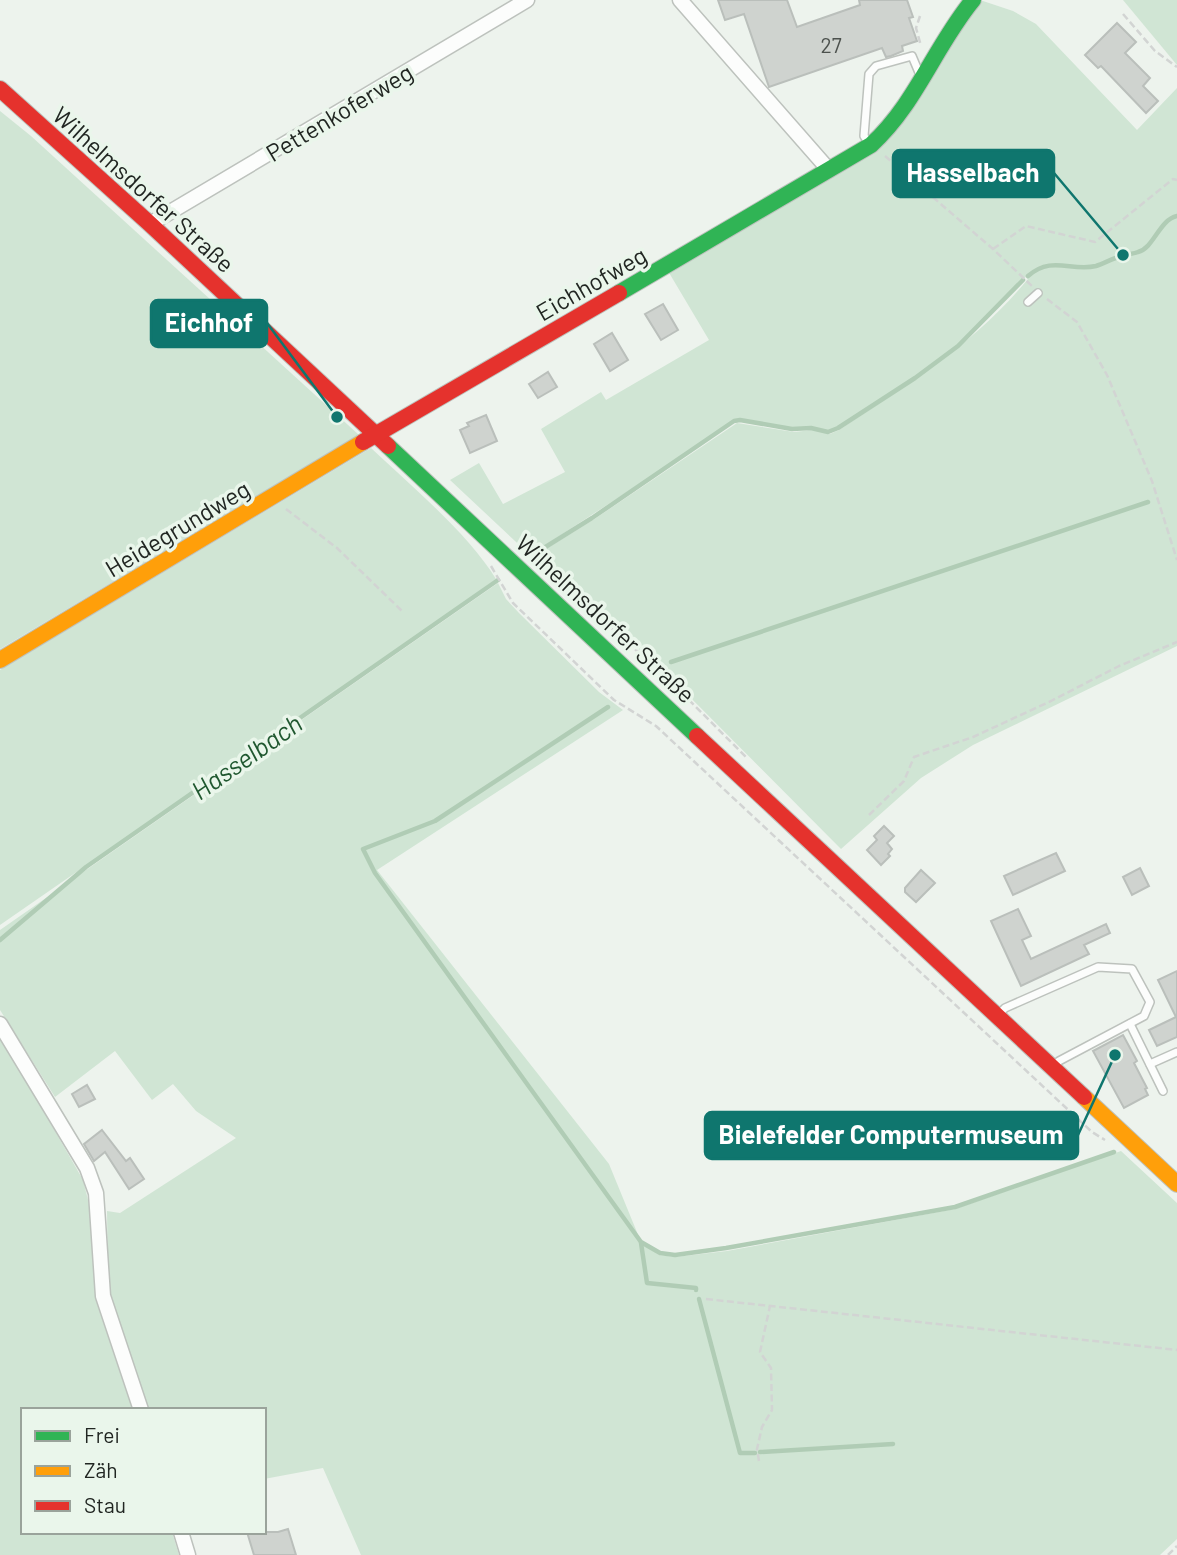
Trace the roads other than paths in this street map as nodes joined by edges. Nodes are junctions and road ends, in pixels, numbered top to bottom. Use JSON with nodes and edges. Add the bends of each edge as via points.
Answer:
{"nodes":[{"id":1,"x":527,"y":0,"type":"edge"},
{"id":2,"x":680,"y":0,"type":"edge"},
{"id":3,"x":973,"y":0,"type":"edge"},
{"id":4,"x":922,"y":79,"type":"junction"},
{"id":5,"x":0,"y":89,"type":"edge"},
{"id":6,"x":871,"y":145,"type":"junction"},
{"id":7,"x":829,"y":170,"type":"junction"},
{"id":8,"x":150,"y":224,"type":"junction"},
{"id":9,"x":1038,"y":293,"type":"road end"},
{"id":10,"x":1028,"y":302,"type":"dead end"},
{"id":11,"x":376,"y":435,"type":"junction"},
{"id":12,"x":0,"y":660,"type":"edge"},
{"id":13,"x":998,"y":1014,"type":"junction"},
{"id":14,"x":0,"y":1024,"type":"edge"},
{"id":15,"x":1130,"y":1024,"type":"junction"},
{"id":16,"x":1177,"y":1052,"type":"edge"},
{"id":17,"x":1150,"y":1064,"type":"junction"},
{"id":18,"x":1053,"y":1067,"type":"junction"},
{"id":19,"x":1163,"y":1091,"type":"dead end"},
{"id":20,"x":1177,"y":1184,"type":"edge"},
{"id":21,"x":140,"y":1408,"type":"edge"},
{"id":22,"x":182,"y":1534,"type":"edge"},
{"id":23,"x":188,"y":1555,"type":"edge"}],
"edges":[{"from":1,"to":8,"type":"street","name":"Pettenkoferweg"},
{"from":2,"to":7,"type":"street"},
{"from":3,"to":4,"type":"street","name":"Eichhofweg"},
{"from":4,"to":6,"type":"street","name":"Eichhofweg"},
{"from":4,"to":6,"type":"lane","via":[[912,56],[876,66],[869,74],[864,140]]},
{"from":5,"to":8,"type":"street","name":"Wilhelmsdorfer Straße"},
{"from":6,"to":7,"type":"street","name":"Eichhofweg"},
{"from":7,"to":11,"type":"street","name":"Eichhofweg"},
{"from":8,"to":11,"type":"street","name":"Wilhelmsdorfer Straße"},
{"from":9,"to":10,"type":"lane"},
{"from":11,"to":12,"type":"street","name":"Heidegrundweg"},
{"from":11,"to":13,"type":"street","name":"Wilhelmsdorfer Straße"},
{"from":13,"to":15,"type":"lane","via":[[1098,967],[1132,969],[1150,1002],[1144,1016]]},
{"from":13,"to":18,"type":"street","name":"Wilhelmsdorfer Straße"},
{"from":14,"to":21,"type":"street","via":[[92,1180],[100,1222],[103,1296]]},
{"from":15,"to":17,"type":"lane"},
{"from":15,"to":18,"type":"lane"},
{"from":16,"to":17,"type":"lane"},
{"from":17,"to":19,"type":"lane"},
{"from":18,"to":20,"type":"street","name":"Wilhelmsdorfer Straße"},
{"from":22,"to":23,"type":"street"}]}
